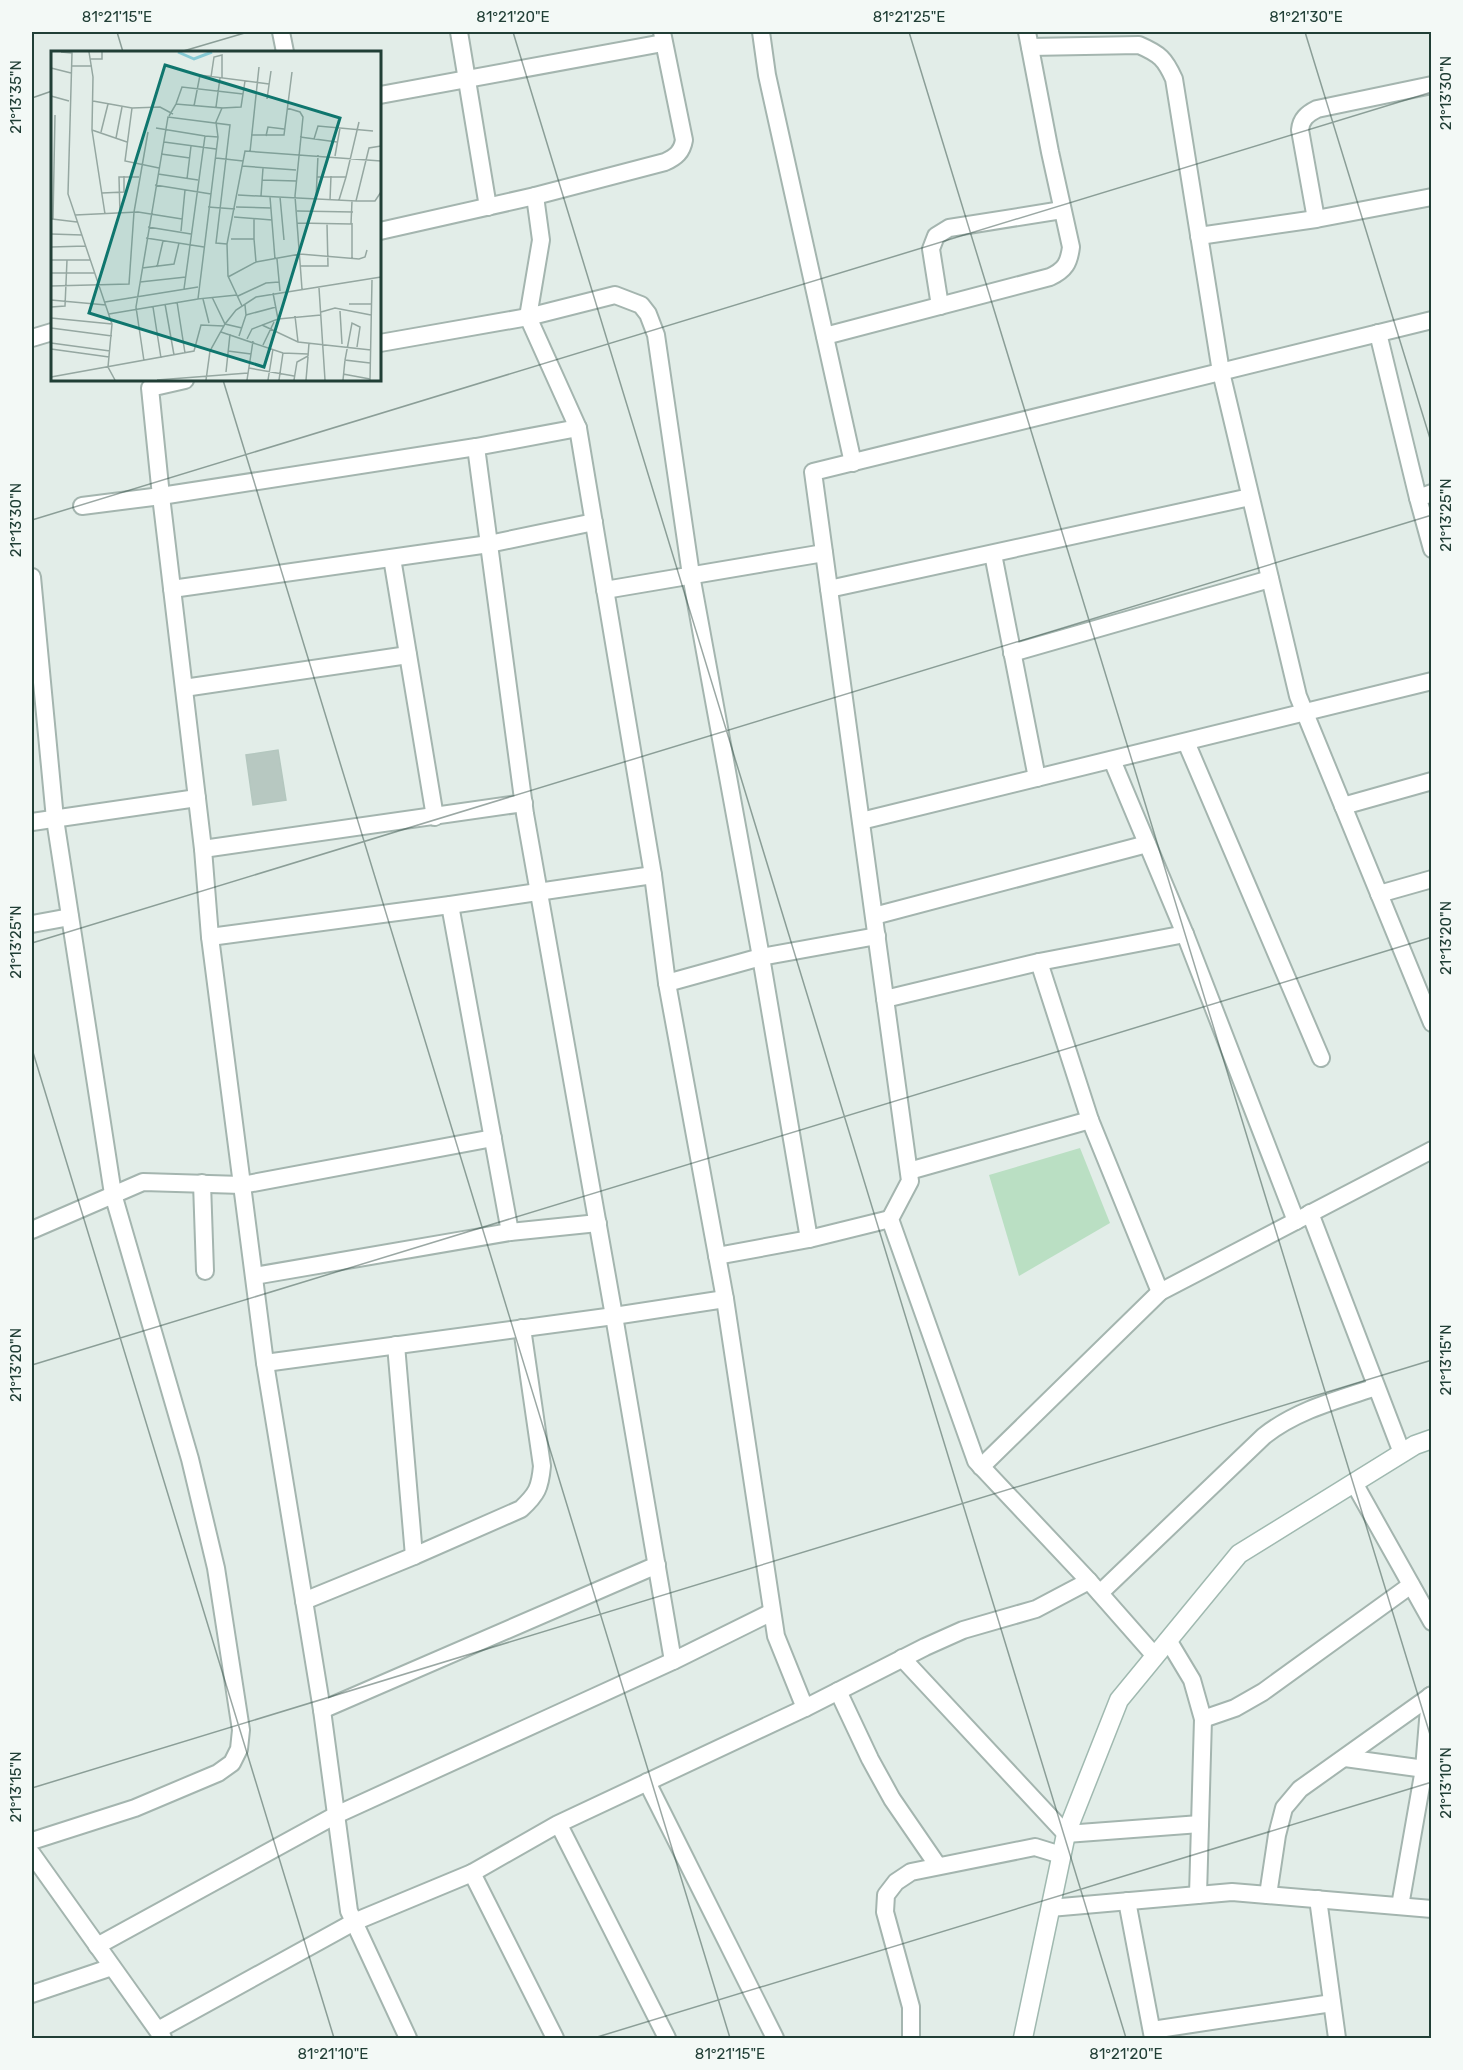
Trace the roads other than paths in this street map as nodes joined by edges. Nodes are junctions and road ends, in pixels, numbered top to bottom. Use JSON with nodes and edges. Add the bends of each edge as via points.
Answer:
{"nodes":[{"id":1,"x":281,"y":32,"type":"edge"},
{"id":2,"x":459,"y":32,"type":"edge"},
{"id":3,"x":760,"y":32,"type":"edge"},
{"id":4,"x":662,"y":37,"type":"edge"},
{"id":5,"x":1029,"y":39,"type":"edge"},
{"id":6,"x":285,"y":51,"type":"edge"},
{"id":7,"x":466,"y":79,"type":"junction"},
{"id":8,"x":1431,"y":85,"type":"edge"},
{"id":9,"x":381,"y":95,"type":"edge"},
{"id":10,"x":535,"y":196,"type":"junction"},
{"id":11,"x":1431,"y":196,"type":"edge"},
{"id":12,"x":489,"y":207,"type":"junction"},
{"id":13,"x":1062,"y":210,"type":"junction"},
{"id":14,"x":1316,"y":219,"type":"junction"},
{"id":15,"x":381,"y":231,"type":"edge"},
{"id":16,"x":1199,"y":236,"type":"junction"},
{"id":17,"x":940,"y":306,"type":"junction"},
{"id":18,"x":528,"y":317,"type":"junction"},
{"id":19,"x":1431,"y":320,"type":"edge"},
{"id":20,"x":51,"y":332,"type":"edge"},
{"id":21,"x":1378,"y":333,"type":"junction"},
{"id":22,"x":825,"y":336,"type":"junction"},
{"id":23,"x":32,"y":338,"type":"edge"},
{"id":24,"x":381,"y":343,"type":"edge"},
{"id":25,"x":1221,"y":372,"type":"junction"},
{"id":26,"x":177,"y":381,"type":"edge"},
{"id":27,"x":154,"y":384,"type":"edge"},
{"id":28,"x":578,"y":428,"type":"junction"},
{"id":29,"x":476,"y":447,"type":"junction"},
{"id":30,"x":853,"y":463,"type":"junction"},
{"id":31,"x":1425,"y":495,"type":"edge"},
{"id":32,"x":161,"y":496,"type":"junction"},
{"id":33,"x":1250,"y":497,"type":"junction"},
{"id":34,"x":82,"y":506,"type":"dead end"},
{"id":35,"x":594,"y":522,"type":"junction"},
{"id":36,"x":489,"y":544,"type":"junction"},
{"id":37,"x":1431,"y":549,"type":"edge"},
{"id":38,"x":824,"y":553,"type":"junction"},
{"id":39,"x":993,"y":554,"type":"junction"},
{"id":40,"x":392,"y":558,"type":"junction"},
{"id":41,"x":691,"y":575,"type":"junction"},
{"id":42,"x":32,"y":577,"type":"edge"},
{"id":43,"x":1270,"y":579,"type":"junction"},
{"id":44,"x":172,"y":589,"type":"junction"},
{"id":45,"x":829,"y":589,"type":"junction"},
{"id":46,"x":605,"y":590,"type":"junction"},
{"id":47,"x":1012,"y":653,"type":"junction"},
{"id":48,"x":408,"y":655,"type":"junction"},
{"id":49,"x":1431,"y":681,"type":"edge"},
{"id":50,"x":184,"y":688,"type":"junction"},
{"id":51,"x":1305,"y":713,"type":"junction"},
{"id":52,"x":1186,"y":742,"type":"junction"},
{"id":53,"x":1112,"y":760,"type":"junction"},
{"id":54,"x":1037,"y":778,"type":"junction"},
{"id":55,"x":1431,"y":781,"type":"edge"},
{"id":56,"x":197,"y":798,"type":"junction"},
{"id":57,"x":524,"y":803,"type":"junction"},
{"id":58,"x":1343,"y":806,"type":"junction"},
{"id":59,"x":435,"y":817,"type":"junction"},
{"id":60,"x":55,"y":819,"type":"junction"},
{"id":61,"x":861,"y":821,"type":"junction"},
{"id":62,"x":32,"y":822,"type":"edge"},
{"id":63,"x":1148,"y":844,"type":"junction"},
{"id":64,"x":203,"y":849,"type":"junction"},
{"id":65,"x":653,"y":875,"type":"junction"},
{"id":66,"x":1431,"y":879,"type":"edge"},
{"id":67,"x":539,"y":892,"type":"junction"},
{"id":68,"x":1379,"y":894,"type":"junction"},
{"id":69,"x":450,"y":905,"type":"junction"},
{"id":70,"x":874,"y":916,"type":"junction"},
{"id":71,"x":70,"y":917,"type":"junction"},
{"id":72,"x":32,"y":924,"type":"edge"},
{"id":73,"x":1185,"y":934,"type":"junction"},
{"id":74,"x":877,"y":936,"type":"junction"},
{"id":75,"x":210,"y":937,"type":"junction"},
{"id":76,"x":761,"y":957,"type":"junction"},
{"id":77,"x":1039,"y":962,"type":"junction"},
{"id":78,"x":667,"y":983,"type":"junction"},
{"id":79,"x":885,"y":999,"type":"junction"},
{"id":80,"x":1431,"y":1023,"type":"edge"},
{"id":81,"x":1321,"y":1058,"type":"dead end"},
{"id":82,"x":1090,"y":1120,"type":"junction"},
{"id":83,"x":493,"y":1138,"type":"junction"},
{"id":84,"x":1431,"y":1150,"type":"edge"},
{"id":85,"x":909,"y":1171,"type":"junction"},
{"id":86,"x":202,"y":1183,"type":"junction"},
{"id":87,"x":242,"y":1185,"type":"junction"},
{"id":88,"x":114,"y":1194,"type":"junction"},
{"id":89,"x":1303,"y":1217,"type":"junction"},
{"id":90,"x":890,"y":1219,"type":"junction"},
{"id":91,"x":598,"y":1223,"type":"junction"},
{"id":92,"x":32,"y":1230,"type":"edge"},
{"id":93,"x":510,"y":1232,"type":"junction"},
{"id":94,"x":809,"y":1239,"type":"junction"},
{"id":95,"x":717,"y":1256,"type":"junction"},
{"id":96,"x":205,"y":1271,"type":"dead end"},
{"id":97,"x":254,"y":1276,"type":"junction"},
{"id":98,"x":1160,"y":1292,"type":"junction"},
{"id":99,"x":725,"y":1299,"type":"junction"},
{"id":100,"x":614,"y":1316,"type":"junction"},
{"id":101,"x":522,"y":1328,"type":"junction"},
{"id":102,"x":396,"y":1345,"type":"junction"},
{"id":103,"x":265,"y":1363,"type":"junction"},
{"id":104,"x":1377,"y":1387,"type":"junction"},
{"id":105,"x":1431,"y":1439,"type":"edge"},
{"id":106,"x":1402,"y":1453,"type":"junction"},
{"id":107,"x":981,"y":1467,"type":"junction"},
{"id":108,"x":1354,"y":1483,"type":"junction"},
{"id":109,"x":414,"y":1556,"type":"junction"},
{"id":110,"x":657,"y":1565,"type":"junction"},
{"id":111,"x":1411,"y":1585,"type":"junction"},
{"id":112,"x":1094,"y":1587,"type":"junction"},
{"id":113,"x":304,"y":1601,"type":"junction"},
{"id":114,"x":772,"y":1612,"type":"junction"},
{"id":115,"x":1431,"y":1622,"type":"edge"},
{"id":116,"x":1168,"y":1640,"type":"junction"},
{"id":117,"x":1155,"y":1656,"type":"junction"},
{"id":118,"x":902,"y":1658,"type":"junction"},
{"id":119,"x":673,"y":1661,"type":"junction"},
{"id":120,"x":838,"y":1691,"type":"junction"},
{"id":121,"x":1431,"y":1695,"type":"edge"},
{"id":122,"x":805,"y":1708,"type":"junction"},
{"id":123,"x":322,"y":1710,"type":"junction"},
{"id":124,"x":1203,"y":1719,"type":"junction"},
{"id":125,"x":1345,"y":1758,"type":"junction"},
{"id":126,"x":1428,"y":1769,"type":"edge"},
{"id":127,"x":646,"y":1782,"type":"junction"},
{"id":128,"x":336,"y":1815,"type":"junction"},
{"id":129,"x":1200,"y":1824,"type":"junction"},
{"id":130,"x":559,"y":1825,"type":"junction"},
{"id":131,"x":1065,"y":1834,"type":"junction"},
{"id":132,"x":32,"y":1841,"type":"edge"},
{"id":133,"x":32,"y":1854,"type":"edge"},
{"id":134,"x":1061,"y":1855,"type":"junction"},
{"id":135,"x":938,"y":1866,"type":"junction"},
{"id":136,"x":472,"y":1873,"type":"junction"},
{"id":137,"x":1198,"y":1895,"type":"junction"},
{"id":138,"x":1268,"y":1895,"type":"junction"},
{"id":139,"x":1318,"y":1899,"type":"junction"},
{"id":140,"x":1127,"y":1901,"type":"junction"},
{"id":141,"x":1400,"y":1906,"type":"junction"},
{"id":142,"x":1050,"y":1908,"type":"junction"},
{"id":143,"x":1431,"y":1909,"type":"edge"},
{"id":144,"x":354,"y":1922,"type":"junction"},
{"id":145,"x":97,"y":1946,"type":"junction"},
{"id":146,"x":112,"y":1967,"type":"junction"},
{"id":147,"x":32,"y":1994,"type":"edge"},
{"id":148,"x":1332,"y":2003,"type":"junction"},
{"id":149,"x":161,"y":2034,"type":"edge"},
{"id":150,"x":1152,"y":2034,"type":"edge"},
{"id":151,"x":408,"y":2038,"type":"edge"},
{"id":152,"x":555,"y":2038,"type":"edge"},
{"id":153,"x":667,"y":2038,"type":"edge"},
{"id":154,"x":775,"y":2038,"type":"edge"},
{"id":155,"x":911,"y":2038,"type":"edge"},
{"id":156,"x":1023,"y":2038,"type":"edge"},
{"id":157,"x":1337,"y":2038,"type":"edge"}],
"edges":[{"from":1,"to":6,"type":"street"},
{"from":2,"to":7,"type":"street"},
{"from":3,"to":22,"type":"street"},
{"from":4,"to":7,"type":"street"},
{"from":4,"to":10,"type":"street","via":[[684,140],[679,153],[665,162]]},
{"from":5,"to":13,"type":"street"},
{"from":5,"to":16,"type":"street","via":[[1139,45],[1166,62],[1174,79]]},
{"from":7,"to":9,"type":"street"},
{"from":7,"to":12,"type":"street"},
{"from":8,"to":14,"type":"street","via":[[1317,109],[1305,116],[1300,130]]},
{"from":10,"to":12,"type":"street"},
{"from":10,"to":18,"type":"street","via":[[541,240]]},
{"from":11,"to":14,"type":"street"},
{"from":12,"to":15,"type":"street"},
{"from":13,"to":17,"type":"street","via":[[1071,247],[1070,259],[1059,272]]},
{"from":13,"to":17,"type":"street","via":[[949,228],[936,236],[931,249]]},
{"from":14,"to":16,"type":"street"},
{"from":16,"to":25,"type":"street"},
{"from":17,"to":22,"type":"street"},
{"from":18,"to":24,"type":"street"},
{"from":18,"to":28,"type":"street"},
{"from":18,"to":41,"type":"street","via":[[615,295],[641,305],[648,314],[656,335]]},
{"from":19,"to":21,"type":"street"},
{"from":20,"to":23,"type":"street"},
{"from":21,"to":25,"type":"street"},
{"from":21,"to":31,"type":"street"},
{"from":22,"to":30,"type":"street"},
{"from":25,"to":30,"type":"street"},
{"from":25,"to":33,"type":"street"},
{"from":26,"to":27,"type":"street"},
{"from":27,"to":32,"type":"street"},
{"from":28,"to":29,"type":"street"},
{"from":28,"to":35,"type":"street"},
{"from":29,"to":32,"type":"street"},
{"from":29,"to":36,"type":"street"},
{"from":30,"to":38,"type":"street","via":[[813,472]]},
{"from":31,"to":37,"type":"street"},
{"from":32,"to":34,"type":"street"},
{"from":32,"to":44,"type":"street"},
{"from":33,"to":39,"type":"street"},
{"from":33,"to":43,"type":"street"},
{"from":35,"to":36,"type":"street"},
{"from":35,"to":46,"type":"street"},
{"from":36,"to":40,"type":"street"},
{"from":36,"to":57,"type":"street"},
{"from":38,"to":41,"type":"street"},
{"from":38,"to":45,"type":"street"},
{"from":39,"to":45,"type":"street"},
{"from":39,"to":47,"type":"street"},
{"from":40,"to":44,"type":"street"},
{"from":40,"to":48,"type":"street"},
{"from":41,"to":46,"type":"street"},
{"from":41,"to":76,"type":"street"},
{"from":42,"to":60,"type":"street"},
{"from":43,"to":47,"type":"street"},
{"from":43,"to":51,"type":"street"},
{"from":44,"to":50,"type":"street"},
{"from":45,"to":61,"type":"street"},
{"from":46,"to":65,"type":"street"},
{"from":47,"to":54,"type":"street"},
{"from":48,"to":50,"type":"street"},
{"from":48,"to":59,"type":"street"},
{"from":49,"to":51,"type":"street"},
{"from":50,"to":56,"type":"street"},
{"from":51,"to":52,"type":"street"},
{"from":51,"to":58,"type":"street"},
{"from":52,"to":53,"type":"street"},
{"from":52,"to":81,"type":"street"},
{"from":53,"to":54,"type":"street"},
{"from":53,"to":63,"type":"street"},
{"from":54,"to":61,"type":"street"},
{"from":55,"to":58,"type":"street"},
{"from":56,"to":60,"type":"street"},
{"from":56,"to":64,"type":"street"},
{"from":57,"to":59,"type":"street"},
{"from":57,"to":67,"type":"street"},
{"from":58,"to":68,"type":"street"},
{"from":59,"to":64,"type":"street"},
{"from":60,"to":62,"type":"street"},
{"from":60,"to":71,"type":"street"},
{"from":61,"to":70,"type":"street"},
{"from":63,"to":70,"type":"street"},
{"from":63,"to":73,"type":"street"},
{"from":64,"to":75,"type":"street"},
{"from":65,"to":67,"type":"street"},
{"from":65,"to":78,"type":"street"},
{"from":66,"to":68,"type":"street"},
{"from":67,"to":69,"type":"street"},
{"from":67,"to":91,"type":"street"},
{"from":68,"to":80,"type":"street"},
{"from":69,"to":75,"type":"street"},
{"from":69,"to":83,"type":"street"},
{"from":70,"to":74,"type":"street"},
{"from":71,"to":72,"type":"street"},
{"from":71,"to":88,"type":"street"},
{"from":73,"to":77,"type":"street"},
{"from":73,"to":89,"type":"street"},
{"from":74,"to":76,"type":"street"},
{"from":74,"to":79,"type":"street"},
{"from":75,"to":87,"type":"street"},
{"from":76,"to":78,"type":"street"},
{"from":76,"to":94,"type":"street"},
{"from":77,"to":79,"type":"street"},
{"from":77,"to":82,"type":"street"},
{"from":78,"to":95,"type":"street"},
{"from":79,"to":85,"type":"street"},
{"from":82,"to":85,"type":"street"},
{"from":82,"to":98,"type":"street"},
{"from":83,"to":87,"type":"street"},
{"from":83,"to":93,"type":"street"},
{"from":84,"to":89,"type":"street"},
{"from":85,"to":90,"type":"street","via":[[910,1181]]},
{"from":86,"to":87,"type":"street"},
{"from":86,"to":88,"type":"street","via":[[143,1182]]},
{"from":86,"to":96,"type":"street"},
{"from":87,"to":97,"type":"street"},
{"from":88,"to":92,"type":"street"},
{"from":88,"to":132,"type":"street","via":[[190,1459],[216,1568],[240,1730],[239,1749],[232,1763],[218,1773],[135,1808]]},
{"from":89,"to":98,"type":"street"},
{"from":89,"to":104,"type":"street"},
{"from":90,"to":94,"type":"street"},
{"from":90,"to":107,"type":"street"},
{"from":91,"to":93,"type":"street"},
{"from":91,"to":100,"type":"street"},
{"from":93,"to":97,"type":"street"},
{"from":94,"to":95,"type":"street"},
{"from":95,"to":99,"type":"street"},
{"from":97,"to":103,"type":"street"},
{"from":98,"to":107,"type":"street"},
{"from":99,"to":100,"type":"street"},
{"from":99,"to":114,"type":"street"},
{"from":100,"to":101,"type":"street"},
{"from":100,"to":110,"type":"street"},
{"from":101,"to":102,"type":"street"},
{"from":101,"to":109,"type":"street","via":[[542,1466],[540,1485],[521,1509]]},
{"from":102,"to":103,"type":"street"},
{"from":102,"to":109,"type":"street"},
{"from":103,"to":113,"type":"street"},
{"from":104,"to":106,"type":"street"},
{"from":104,"to":112,"type":"street","via":[[1280,1423]]},
{"from":105,"to":106,"type":"main road"},
{"from":106,"to":108,"type":"main road"},
{"from":107,"to":112,"type":"street"},
{"from":108,"to":111,"type":"street"},
{"from":108,"to":116,"type":"main road","via":[[1239,1554]]},
{"from":109,"to":113,"type":"street"},
{"from":110,"to":119,"type":"street"},
{"from":110,"to":123,"type":"street"},
{"from":111,"to":115,"type":"street"},
{"from":111,"to":124,"type":"street","via":[[1263,1692],[1235,1708]]},
{"from":112,"to":117,"type":"street"},
{"from":112,"to":118,"type":"street","via":[[963,1630]]},
{"from":113,"to":123,"type":"street"},
{"from":114,"to":119,"type":"street"},
{"from":114,"to":122,"type":"street","via":[[776,1636]]},
{"from":116,"to":117,"type":"main road"},
{"from":116,"to":124,"type":"street","via":[[1192,1680]]},
{"from":117,"to":131,"type":"main road","via":[[1119,1700]]},
{"from":118,"to":120,"type":"street"},
{"from":118,"to":131,"type":"street"},
{"from":119,"to":128,"type":"street"},
{"from":120,"to":122,"type":"street"},
{"from":120,"to":135,"type":"street","via":[[892,1799]]},
{"from":121,"to":125,"type":"street"},
{"from":121,"to":126,"type":"street"},
{"from":122,"to":127,"type":"street"},
{"from":123,"to":128,"type":"street"},
{"from":124,"to":129,"type":"street"},
{"from":125,"to":126,"type":"street"},
{"from":125,"to":138,"type":"street","via":[[1300,1789],[1284,1808]]},
{"from":126,"to":141,"type":"street"},
{"from":127,"to":130,"type":"street"},
{"from":127,"to":154,"type":"street"},
{"from":128,"to":144,"type":"street","via":[[349,1911]]},
{"from":128,"to":145,"type":"street"},
{"from":129,"to":131,"type":"street"},
{"from":129,"to":137,"type":"street"},
{"from":130,"to":136,"type":"street"},
{"from":130,"to":153,"type":"street"},
{"from":131,"to":134,"type":"main road"},
{"from":133,"to":145,"type":"street"},
{"from":134,"to":135,"type":"street","via":[[1035,1846]]},
{"from":134,"to":142,"type":"main road"},
{"from":135,"to":155,"type":"street","via":[[911,1872],[886,1895],[885,1912],[911,2007]]},
{"from":136,"to":144,"type":"street"},
{"from":136,"to":152,"type":"street"},
{"from":137,"to":138,"type":"street"},
{"from":137,"to":140,"type":"street"},
{"from":138,"to":139,"type":"street"},
{"from":139,"to":141,"type":"street"},
{"from":139,"to":148,"type":"street"},
{"from":140,"to":142,"type":"street"},
{"from":140,"to":150,"type":"street"},
{"from":141,"to":143,"type":"street"},
{"from":142,"to":156,"type":"main road"},
{"from":144,"to":149,"type":"street"},
{"from":144,"to":151,"type":"street"},
{"from":145,"to":146,"type":"street"},
{"from":146,"to":147,"type":"street"},
{"from":146,"to":149,"type":"street"},
{"from":148,"to":150,"type":"street"},
{"from":148,"to":157,"type":"street"}]}
